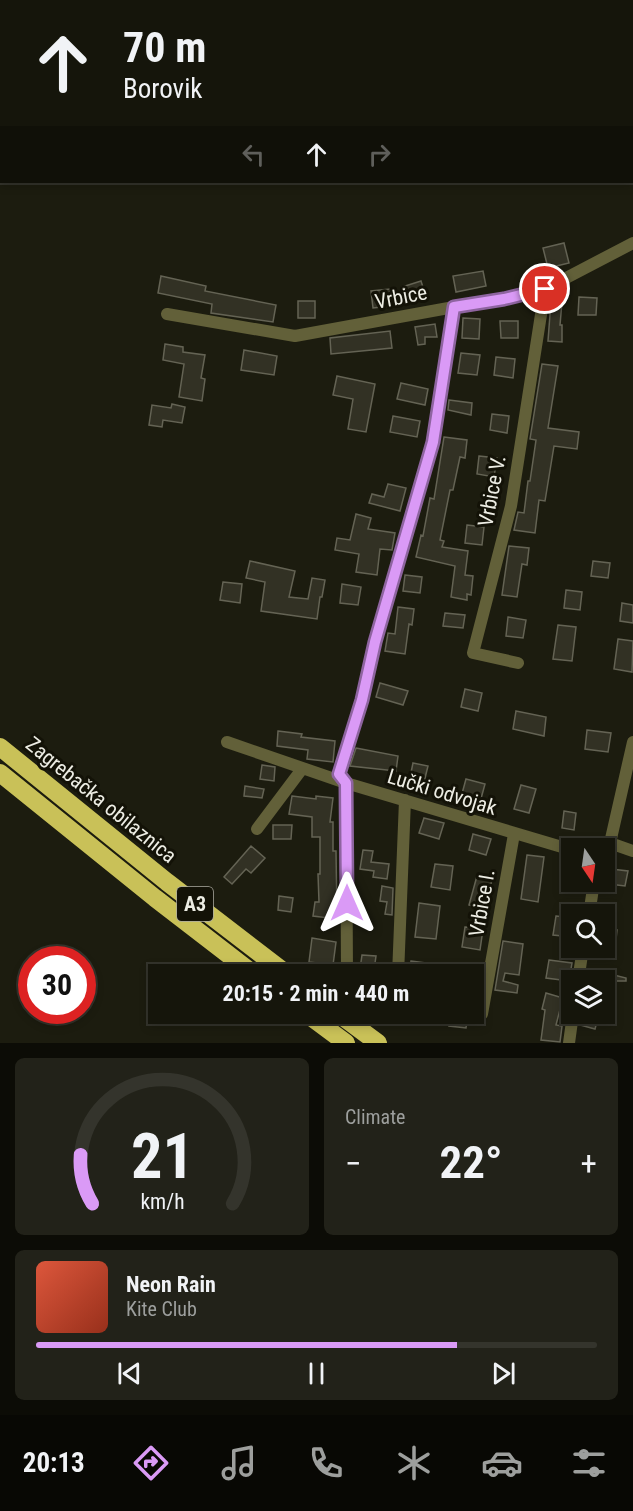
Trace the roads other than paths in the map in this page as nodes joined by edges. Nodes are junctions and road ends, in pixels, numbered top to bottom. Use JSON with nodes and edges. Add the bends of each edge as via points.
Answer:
{"nodes":[{"id":1,"x":633,"y":243,"type":"edge"},
{"id":2,"x":545,"y":289,"type":"junction"},
{"id":3,"x":454,"y":307,"type":"junction"},
{"id":4,"x":166,"y":314,"type":"dead end"},
{"id":5,"x":518,"y":663,"type":"dead end"},
{"id":6,"x":227,"y":742,"type":"dead end"},
{"id":7,"x":633,"y":742,"type":"edge"},
{"id":8,"x":0,"y":747,"type":"edge"},
{"id":9,"x":302,"y":769,"type":"junction"},
{"id":10,"x":0,"y":773,"type":"edge"},
{"id":11,"x":346,"y":783,"type":"junction"},
{"id":12,"x":405,"y":800,"type":"junction"},
{"id":13,"x":257,"y":829,"type":"dead end"},
{"id":14,"x":514,"y":834,"type":"junction"},
{"id":15,"x":610,"y":838,"type":"edge"},
{"id":16,"x":561,"y":847,"type":"edge"},
{"id":17,"x":615,"y":848,"type":"edge"},
{"id":18,"x":633,"y":851,"type":"edge"},
{"id":19,"x":241,"y":964,"type":"edge"},
{"id":20,"x":274,"y":964,"type":"edge"},
{"id":21,"x":347,"y":964,"type":"edge"},
{"id":22,"x":398,"y":964,"type":"edge"},
{"id":23,"x":484,"y":1003,"type":"edge"},
{"id":24,"x":320,"y":1024,"type":"edge"},
{"id":25,"x":352,"y":1024,"type":"edge"},
{"id":26,"x":572,"y":1024,"type":"edge"},
{"id":27,"x":346,"y":1043,"type":"edge"},
{"id":28,"x":378,"y":1043,"type":"edge"},
{"id":29,"x":569,"y":1043,"type":"edge"}],
"edges":[{"from":1,"to":2,"type":"street","name":"Vrbice"},
{"from":2,"to":3,"type":"street","name":"Vrbice"},
{"from":2,"to":5,"type":"street","name":"Vrbice V.","via":[[511,506],[473,653]]},
{"from":3,"to":4,"type":"street","name":"Vrbice","via":[[295,336]]},
{"from":3,"to":11,"type":"street","via":[[433,442],[339,774]]},
{"from":6,"to":9,"type":"street","name":"Lučki odvojak"},
{"from":7,"to":15,"type":"street"},
{"from":8,"to":20,"type":"highway","name":"Zagrebačka obilaznica","number":"A3"},
{"from":9,"to":11,"type":"street","name":"Lučki odvojak"},
{"from":9,"to":13,"type":"street"},
{"from":10,"to":19,"type":"highway","name":"Zagrebačka obilaznica","number":"A3"},
{"from":11,"to":12,"type":"street","name":"Lučki odvojak"},
{"from":11,"to":21,"type":"street"},
{"from":12,"to":14,"type":"street","name":"Lučki odvojak"},
{"from":12,"to":22,"type":"street"},
{"from":14,"to":16,"type":"street","name":"Lučki odvojak"},
{"from":14,"to":23,"type":"street","name":"Vrbice I."},
{"from":17,"to":18,"type":"street"},
{"from":24,"to":27,"type":"highway"},
{"from":25,"to":28,"type":"highway"},
{"from":26,"to":29,"type":"street"}]}
